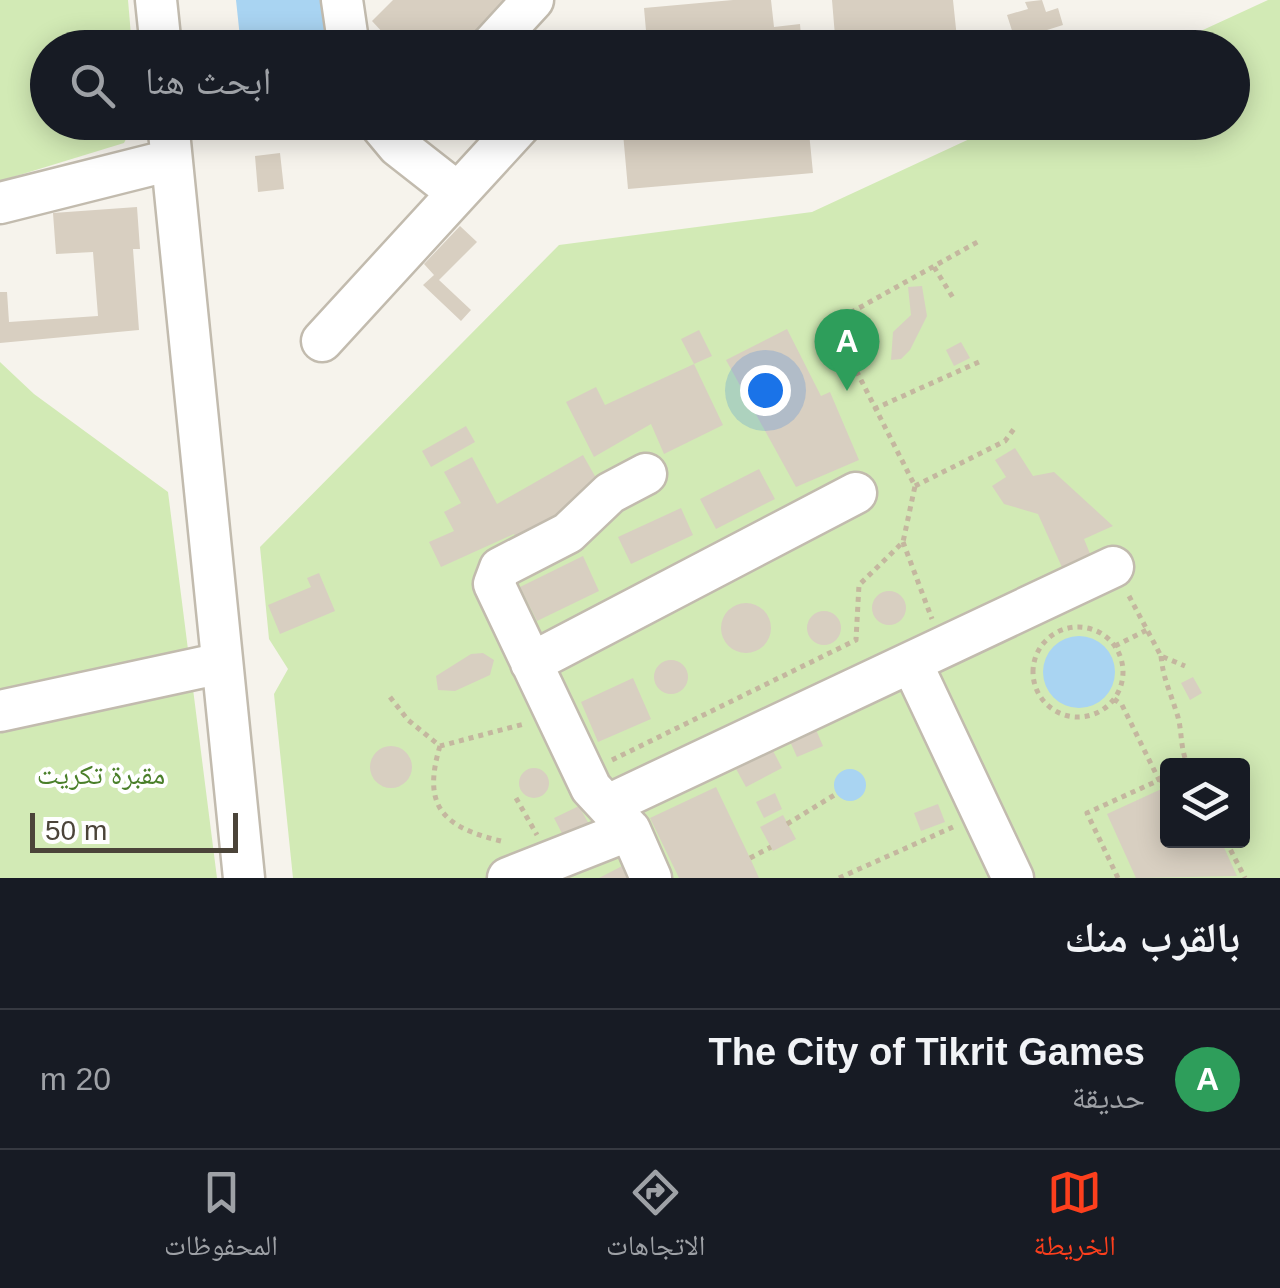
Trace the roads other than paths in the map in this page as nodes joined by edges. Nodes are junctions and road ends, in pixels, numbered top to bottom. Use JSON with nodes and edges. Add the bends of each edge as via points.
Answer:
{"nodes":[{"id":1,"x":156,"y":0,"type":"edge"},
{"id":2,"x":342,"y":0,"type":"edge"},
{"id":3,"x":533,"y":0,"type":"edge"},
{"id":4,"x":158,"y":30,"type":"edge"},
{"id":5,"x":346,"y":30,"type":"edge"},
{"id":6,"x":506,"y":30,"type":"edge"},
{"id":7,"x":408,"y":140,"type":"edge"},
{"id":8,"x":507,"y":140,"type":"edge"},
{"id":9,"x":170,"y":142,"type":"edge"},
{"id":10,"x":458,"y":194,"type":"junction"},
{"id":11,"x":0,"y":203,"type":"edge"},
{"id":12,"x":322,"y":342,"type":"dead end"},
{"id":13,"x":646,"y":474,"type":"dead end"},
{"id":14,"x":856,"y":493,"type":"dead end"},
{"id":15,"x":1113,"y":566,"type":"road end"},
{"id":16,"x":928,"y":657,"type":"junction"},
{"id":17,"x":222,"y":663,"type":"junction"},
{"id":18,"x":531,"y":664,"type":"junction"},
{"id":19,"x":0,"y":711,"type":"edge"},
{"id":20,"x":620,"y":817,"type":"junction"},
{"id":21,"x":515,"y":855,"type":"edge"},
{"id":22,"x":244,"y":878,"type":"edge"},
{"id":23,"x":651,"y":878,"type":"edge"},
{"id":24,"x":1013,"y":878,"type":"edge"}],
"edges":[{"from":1,"to":4,"type":"street"},
{"from":2,"to":5,"type":"street"},
{"from":3,"to":6,"type":"street"},
{"from":7,"to":10,"type":"street"},
{"from":8,"to":10,"type":"street"},
{"from":9,"to":11,"type":"street"},
{"from":9,"to":17,"type":"street"},
{"from":10,"to":12,"type":"street"},
{"from":13,"to":18,"type":"street","via":[[610,493],[568,533],[496,572],[494,584]]},
{"from":14,"to":18,"type":"street"},
{"from":15,"to":16,"type":"street"},
{"from":16,"to":20,"type":"street"},
{"from":16,"to":24,"type":"street"},
{"from":17,"to":19,"type":"street"},
{"from":17,"to":22,"type":"street"},
{"from":18,"to":20,"type":"street","via":[[591,788]]},
{"from":20,"to":21,"type":"street"},
{"from":20,"to":23,"type":"street"}]}
